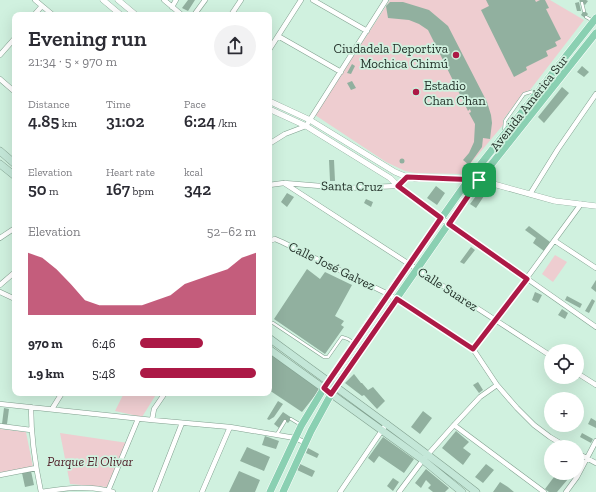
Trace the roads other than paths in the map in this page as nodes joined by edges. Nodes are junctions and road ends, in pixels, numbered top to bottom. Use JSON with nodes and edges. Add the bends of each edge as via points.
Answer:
{"nodes":[{"id":1,"x":35,"y":0,"type":"edge"},
{"id":2,"x":103,"y":0,"type":"edge"},
{"id":3,"x":118,"y":0,"type":"edge"},
{"id":4,"x":164,"y":0,"type":"edge"},
{"id":5,"x":176,"y":0,"type":"edge"},
{"id":6,"x":205,"y":0,"type":"edge"},
{"id":7,"x":241,"y":0,"type":"edge"},
{"id":8,"x":301,"y":0,"type":"edge"},
{"id":9,"x":313,"y":0,"type":"edge"},
{"id":10,"x":386,"y":0,"type":"edge"},
{"id":11,"x":582,"y":3,"type":"dead end"},
{"id":12,"x":42,"y":6,"type":"junction"},
{"id":13,"x":172,"y":7,"type":"junction"},
{"id":14,"x":113,"y":8,"type":"junction"},
{"id":15,"x":584,"y":11,"type":"dead end"},
{"id":16,"x":37,"y":12,"type":"edge"},
{"id":17,"x":49,"y":12,"type":"edge"},
{"id":18,"x":118,"y":12,"type":"edge"},
{"id":19,"x":132,"y":12,"type":"edge"},
{"id":20,"x":178,"y":12,"type":"edge"},
{"id":21,"x":196,"y":12,"type":"edge"},
{"id":22,"x":233,"y":12,"type":"edge"},
{"id":23,"x":586,"y":17,"type":"dead end"},
{"id":24,"x":595,"y":20,"type":"edge"},
{"id":25,"x":367,"y":31,"type":"junction"},
{"id":26,"x":596,"y":33,"type":"edge"},
{"id":27,"x":278,"y":36,"type":"junction"},
{"id":28,"x":12,"y":41,"type":"edge"},
{"id":29,"x":272,"y":45,"type":"edge"},
{"id":30,"x":0,"y":55,"type":"edge"},
{"id":31,"x":341,"y":72,"type":"junction"},
{"id":32,"x":0,"y":80,"type":"edge"},
{"id":33,"x":12,"y":90,"type":"edge"},
{"id":34,"x":596,"y":94,"type":"edge"},
{"id":35,"x":272,"y":103,"type":"edge"},
{"id":36,"x":272,"y":110,"type":"edge"},
{"id":37,"x":308,"y":123,"type":"junction"},
{"id":38,"x":272,"y":142,"type":"edge"},
{"id":39,"x":0,"y":151,"type":"edge"},
{"id":40,"x":12,"y":161,"type":"edge"},
{"id":41,"x":0,"y":164,"type":"edge"},
{"id":42,"x":12,"y":172,"type":"edge"},
{"id":43,"x":407,"y":177,"type":"junction"},
{"id":44,"x":469,"y":179,"type":"junction"},
{"id":45,"x":479,"y":180,"type":"junction"},
{"id":46,"x":284,"y":183,"type":"junction"},
{"id":47,"x":272,"y":185,"type":"edge"},
{"id":48,"x":398,"y":186,"type":"junction"},
{"id":49,"x":530,"y":194,"type":"junction"},
{"id":50,"x":581,"y":204,"type":"junction"},
{"id":51,"x":596,"y":206,"type":"edge"},
{"id":52,"x":441,"y":218,"type":"junction"},
{"id":53,"x":449,"y":224,"type":"junction"},
{"id":54,"x":12,"y":230,"type":"edge"},
{"id":55,"x":0,"y":237,"type":"edge"},
{"id":56,"x":272,"y":240,"type":"edge"},
{"id":57,"x":555,"y":241,"type":"junction"},
{"id":58,"x":409,"y":264,"type":"junction"},
{"id":59,"x":596,"y":268,"type":"edge"},
{"id":60,"x":417,"y":270,"type":"junction"},
{"id":61,"x":12,"y":275,"type":"edge"},
{"id":62,"x":527,"y":279,"type":"junction"},
{"id":63,"x":0,"y":285,"type":"edge"},
{"id":64,"x":0,"y":292,"type":"edge"},
{"id":65,"x":388,"y":294,"type":"junction"},
{"id":66,"x":12,"y":298,"type":"edge"},
{"id":67,"x":397,"y":299,"type":"junction"},
{"id":68,"x":496,"y":320,"type":"junction"},
{"id":69,"x":272,"y":323,"type":"edge"},
{"id":70,"x":596,"y":327,"type":"edge"},
{"id":71,"x":272,"y":340,"type":"edge"},
{"id":72,"x":352,"y":346,"type":"junction"},
{"id":73,"x":473,"y":349,"type":"junction"},
{"id":74,"x":272,"y":351,"type":"edge"},
{"id":75,"x":544,"y":351,"type":"edge"},
{"id":76,"x":358,"y":353,"type":"junction"},
{"id":77,"x":584,"y":377,"type":"edge"},
{"id":78,"x":328,"y":381,"type":"junction"},
{"id":79,"x":497,"y":385,"type":"junction"},
{"id":80,"x":596,"y":385,"type":"edge"},
{"id":81,"x":335,"y":387,"type":"junction"},
{"id":82,"x":324,"y":388,"type":"junction"},
{"id":83,"x":331,"y":394,"type":"junction"},
{"id":84,"x":60,"y":396,"type":"edge"},
{"id":85,"x":163,"y":396,"type":"edge"},
{"id":86,"x":0,"y":404,"type":"edge"},
{"id":87,"x":31,"y":407,"type":"junction"},
{"id":88,"x":52,"y":409,"type":"junction"},
{"id":89,"x":138,"y":419,"type":"junction"},
{"id":90,"x":291,"y":419,"type":"dead end"},
{"id":91,"x":152,"y":420,"type":"junction"},
{"id":92,"x":285,"y":421,"type":"dead end"},
{"id":93,"x":182,"y":423,"type":"junction"},
{"id":94,"x":387,"y":423,"type":"junction"},
{"id":95,"x":454,"y":425,"type":"junction"},
{"id":96,"x":0,"y":426,"type":"edge"},
{"id":97,"x":301,"y":426,"type":"junction"},
{"id":98,"x":230,"y":427,"type":"junction"},
{"id":99,"x":31,"y":430,"type":"junction"},
{"id":100,"x":381,"y":430,"type":"junction"},
{"id":101,"x":277,"y":435,"type":"junction"},
{"id":102,"x":295,"y":438,"type":"junction"},
{"id":103,"x":555,"y":440,"type":"edge"},
{"id":104,"x":596,"y":441,"type":"edge"},
{"id":105,"x":306,"y":443,"type":"junction"},
{"id":106,"x":413,"y":443,"type":"junction"},
{"id":107,"x":408,"y":450,"type":"junction"},
{"id":108,"x":429,"y":455,"type":"junction"},
{"id":109,"x":586,"y":458,"type":"junction"},
{"id":110,"x":423,"y":460,"type":"junction"},
{"id":111,"x":596,"y":463,"type":"edge"},
{"id":112,"x":36,"y":468,"type":"junction"},
{"id":113,"x":0,"y":475,"type":"edge"},
{"id":114,"x":111,"y":491,"type":"edge"},
{"id":115,"x":41,"y":492,"type":"edge"},
{"id":116,"x":155,"y":492,"type":"edge"},
{"id":117,"x":202,"y":492,"type":"edge"},
{"id":118,"x":270,"y":492,"type":"edge"},
{"id":119,"x":283,"y":492,"type":"edge"},
{"id":120,"x":340,"y":492,"type":"edge"},
{"id":121,"x":399,"y":492,"type":"edge"},
{"id":122,"x":462,"y":492,"type":"edge"},
{"id":123,"x":476,"y":492,"type":"edge"},
{"id":124,"x":544,"y":492,"type":"edge"},
{"id":125,"x":566,"y":492,"type":"edge"}],
"edges":[{"from":1,"to":12,"type":"street"},
{"from":2,"to":14,"type":"street"},
{"from":3,"to":14,"type":"street"},
{"from":3,"to":19,"type":"street"},
{"from":4,"to":13,"type":"street"},
{"from":5,"to":13,"type":"street"},
{"from":6,"to":21,"type":"street"},
{"from":7,"to":22,"type":"street"},
{"from":8,"to":27,"type":"street"},
{"from":9,"to":25,"type":"street"},
{"from":10,"to":25,"type":"street"},
{"from":11,"to":15,"type":"lane"},
{"from":12,"to":16,"type":"street"},
{"from":12,"to":17,"type":"street"},
{"from":13,"to":20,"type":"street"},
{"from":14,"to":18,"type":"street"},
{"from":23,"to":24,"type":"lane"},
{"from":24,"to":44,"type":"main road","name":"Avenida América Sur"},
{"from":25,"to":31,"type":"street"},
{"from":26,"to":45,"type":"main road","name":"Avenida América Sur"},
{"from":27,"to":29,"type":"street"},
{"from":27,"to":31,"type":"street"},
{"from":28,"to":30,"type":"street"},
{"from":31,"to":37,"type":"street"},
{"from":32,"to":33,"type":"street"},
{"from":34,"to":49,"type":"street"},
{"from":35,"to":37,"type":"street"},
{"from":36,"to":37,"type":"street"},
{"from":37,"to":38,"type":"street"},
{"from":37,"to":43,"type":"street"},
{"from":37,"to":48,"type":"street"},
{"from":39,"to":40,"type":"main road"},
{"from":41,"to":42,"type":"main road"},
{"from":43,"to":44,"type":"street"},
{"from":43,"to":48,"type":"street","name":"Santa Cruz"},
{"from":44,"to":45,"type":"street"},
{"from":44,"to":52,"type":"main road","name":"Avenida América Sur"},
{"from":45,"to":49,"type":"street"},
{"from":45,"to":53,"type":"main road","name":"Avenida América Sur"},
{"from":46,"to":47,"type":"street","name":"Santa Cruz"},
{"from":46,"to":48,"type":"street","name":"Santa Cruz","via":[[345,188]]},
{"from":46,"to":58,"type":"street","name":"Calle Suarez"},
{"from":48,"to":52,"type":"street"},
{"from":49,"to":50,"type":"street","via":[[555,201]]},
{"from":50,"to":51,"type":"street"},
{"from":50,"to":57,"type":"street"},
{"from":52,"to":53,"type":"street"},
{"from":52,"to":58,"type":"main road","name":"Avenida América Sur"},
{"from":53,"to":60,"type":"main road","name":"Avenida América Sur"},
{"from":53,"to":62,"type":"street"},
{"from":54,"to":55,"type":"street"},
{"from":56,"to":65,"type":"street","name":"Calle José Galvez","via":[[275,239]]},
{"from":57,"to":59,"type":"street"},
{"from":57,"to":62,"type":"street"},
{"from":58,"to":60,"type":"street","name":"Calle Suarez"},
{"from":58,"to":65,"type":"main road","name":"Avenida América Sur"},
{"from":60,"to":67,"type":"main road","name":"Avenida América Sur"},
{"from":60,"to":68,"type":"street","name":"Calle Suarez"},
{"from":61,"to":63,"type":"street"},
{"from":62,"to":68,"type":"street"},
{"from":62,"to":70,"type":"street"},
{"from":64,"to":66,"type":"street"},
{"from":65,"to":67,"type":"street","name":"Calle José Galvez"},
{"from":65,"to":72,"type":"main road","name":"Avenida América Sur"},
{"from":67,"to":73,"type":"street","name":"Calle José Galvez"},
{"from":67,"to":76,"type":"main road","name":"Avenida América Sur"},
{"from":68,"to":73,"type":"street"},
{"from":68,"to":75,"type":"street","name":"Calle Suarez"},
{"from":69,"to":72,"type":"lane","via":[[324,357],[328,357],[342,337],[348,339]]},
{"from":71,"to":78,"type":"main road"},
{"from":72,"to":76,"type":"main road"},
{"from":72,"to":78,"type":"main road","name":"Avenida América Sur"},
{"from":73,"to":79,"type":"street","name":"Calle José Galvez"},
{"from":74,"to":82,"type":"main road"},
{"from":76,"to":81,"type":"main road","name":"Avenida América Sur"},
{"from":77,"to":80,"type":"street"},
{"from":78,"to":81,"type":"main road"},
{"from":78,"to":82,"type":"main road","name":"Avenida América Sur"},
{"from":79,"to":95,"type":"street","via":[[480,397]]},
{"from":79,"to":103,"type":"street","name":"Calle José Galvez","via":[[534,425]]},
{"from":81,"to":83,"type":"main road","name":"Avenida América Sur"},
{"from":81,"to":94,"type":"main road"},
{"from":82,"to":83,"type":"main road"},
{"from":82,"to":97,"type":"main road","name":"Avenida América Sur"},
{"from":83,"to":100,"type":"main road"},
{"from":83,"to":105,"type":"main road","name":"Avenida América Sur"},
{"from":84,"to":88,"type":"street"},
{"from":85,"to":91,"type":"street","via":[[154,409]]},
{"from":86,"to":87,"type":"street"},
{"from":87,"to":88,"type":"street"},
{"from":87,"to":99,"type":"street"},
{"from":88,"to":89,"type":"street"},
{"from":89,"to":91,"type":"street"},
{"from":89,"to":114,"type":"street"},
{"from":90,"to":97,"type":"lane"},
{"from":91,"to":93,"type":"street"},
{"from":92,"to":101,"type":"lane"},
{"from":93,"to":98,"type":"street"},
{"from":93,"to":116,"type":"street"},
{"from":94,"to":100,"type":"street"},
{"from":94,"to":106,"type":"main road"},
{"from":95,"to":108,"type":"street"},
{"from":95,"to":124,"type":"street"},
{"from":96,"to":99,"type":"street"},
{"from":97,"to":102,"type":"main road","name":"Avenida América Sur"},
{"from":98,"to":101,"type":"street"},
{"from":98,"to":117,"type":"street"},
{"from":99,"to":112,"type":"street"},
{"from":100,"to":107,"type":"main road"},
{"from":100,"to":120,"type":"street"},
{"from":101,"to":102,"type":"street"},
{"from":102,"to":105,"type":"street"},
{"from":102,"to":118,"type":"main road","name":"Avenida América Sur"},
{"from":104,"to":109,"type":"street"},
{"from":105,"to":119,"type":"main road","name":"Avenida América Sur"},
{"from":106,"to":107,"type":"main road"},
{"from":106,"to":108,"type":"main road"},
{"from":107,"to":110,"type":"main road"},
{"from":108,"to":110,"type":"street"},
{"from":108,"to":123,"type":"main road"},
{"from":109,"to":111,"type":"street"},
{"from":109,"to":125,"type":"street"},
{"from":110,"to":121,"type":"street"},
{"from":110,"to":122,"type":"main road"},
{"from":112,"to":113,"type":"street"},
{"from":112,"to":115,"type":"street"},
{"from":114,"to":115,"type":"street","via":[[74,488]]}]}
